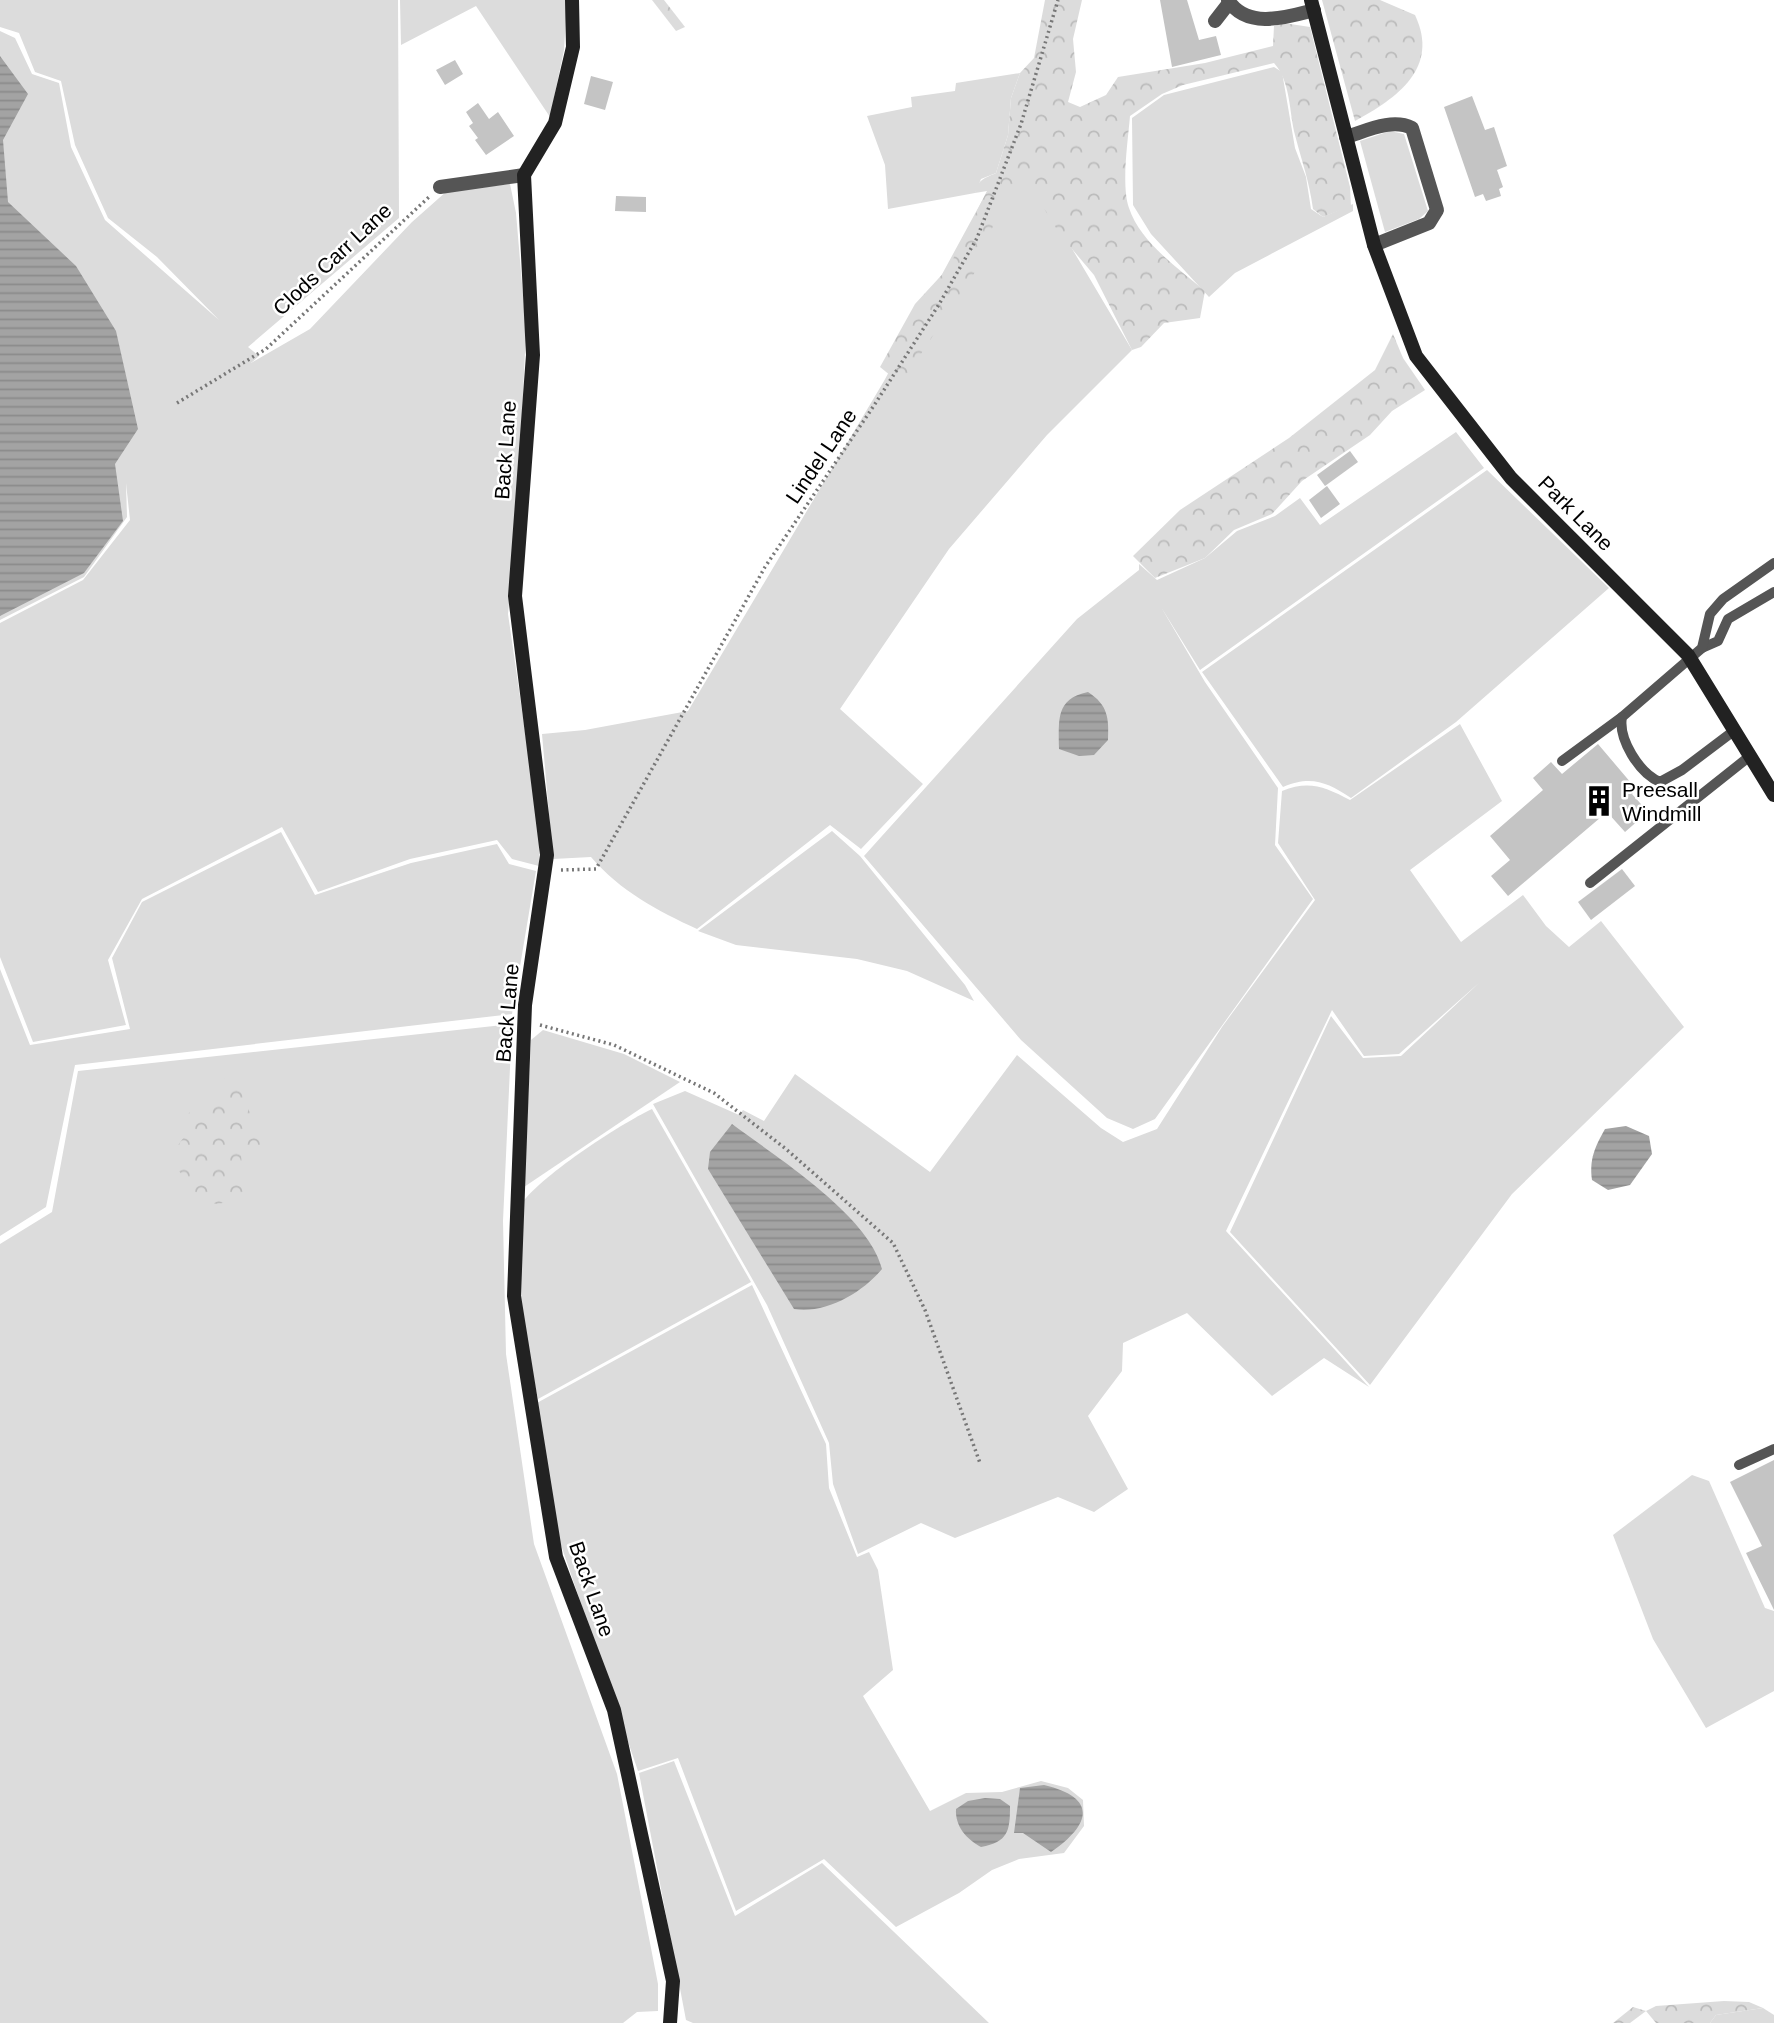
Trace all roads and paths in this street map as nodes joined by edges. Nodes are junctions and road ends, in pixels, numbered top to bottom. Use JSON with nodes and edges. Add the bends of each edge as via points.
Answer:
{"nodes":[{"id":1,"x":572,"y":0,"type":"edge"},
{"id":2,"x":1058,"y":0,"type":"edge"},
{"id":3,"x":1229,"y":2,"type":"edge"},
{"id":4,"x":1312,"y":5,"type":"edge"},
{"id":5,"x":1215,"y":21,"type":"dead end"},
{"id":6,"x":1346,"y":137,"type":"junction"},
{"id":7,"x":524,"y":175,"type":"junction"},
{"id":8,"x":440,"y":187,"type":"joint"},
{"id":9,"x":1374,"y":245,"type":"junction"},
{"id":10,"x":177,"y":403,"type":"dead end"},
{"id":11,"x":1774,"y":563,"type":"edge"},
{"id":12,"x":1774,"y":592,"type":"edge"},
{"id":13,"x":1702,"y":648,"type":"junction"},
{"id":14,"x":1690,"y":659,"type":"junction"},
{"id":15,"x":1622,"y":717,"type":"junction"},
{"id":16,"x":1735,"y":730,"type":"junction"},
{"id":17,"x":1750,"y":756,"type":"junction"},
{"id":18,"x":1562,"y":761,"type":"dead end"},
{"id":19,"x":1774,"y":795,"type":"edge"},
{"id":20,"x":545,"y":871,"type":"junction"},
{"id":21,"x":1590,"y":883,"type":"dead end"},
{"id":22,"x":525,"y":1021,"type":"junction"},
{"id":23,"x":1774,"y":1449,"type":"edge"},
{"id":24,"x":980,"y":1463,"type":"dead end"},
{"id":25,"x":1739,"y":1465,"type":"dead end"},
{"id":26,"x":670,"y":2023,"type":"edge"}],
"edges":[{"from":1,"to":7,"type":"street","via":[[573,47],[555,122]]},
{"from":2,"to":20,"type":"path","name":"Lindel Lane","via":[[996,193],[977,238],[938,306],[765,567],[596,869]]},
{"from":3,"to":4,"type":"street","via":[[1240,12],[1266,20]]},
{"from":3,"to":5,"type":"street"},
{"from":4,"to":6,"type":"street","name":"Park Lane"},
{"from":6,"to":9,"type":"street","name":"Park Lane"},
{"from":6,"to":9,"type":"street","via":[[1390,125],[1412,128],[1437,210],[1429,223]]},
{"from":7,"to":8,"type":"street"},
{"from":7,"to":20,"type":"street","name":"Back Lane","via":[[533,355],[516,596],[547,855]]},
{"from":8,"to":10,"type":"path","name":"Clods Carr Lane","via":[[267,349]]},
{"from":9,"to":14,"type":"street","name":"Park Lane","via":[[1416,356],[1440,391],[1511,478]]},
{"from":11,"to":13,"type":"lane","via":[[1723,599],[1710,614]]},
{"from":12,"to":13,"type":"lane","via":[[1728,619],[1718,641]]},
{"from":13,"to":14,"type":"lane"},
{"from":14,"to":15,"type":"lane"},
{"from":14,"to":16,"type":"street","name":"Park Lane"},
{"from":15,"to":16,"type":"lane","via":[[1621,737],[1651,778],[1660,782]]},
{"from":15,"to":18,"type":"lane"},
{"from":16,"to":17,"type":"street","name":"Park Lane"},
{"from":17,"to":19,"type":"street","name":"Park Lane"},
{"from":17,"to":21,"type":"lane"},
{"from":20,"to":22,"type":"street","name":"Back Lane"},
{"from":22,"to":24,"type":"path","via":[[614,1045],[714,1093],[893,1243],[925,1310]]},
{"from":22,"to":26,"type":"street","name":"Back Lane","via":[[514,1296],[556,1556],[614,1710],[673,1981]]},
{"from":23,"to":25,"type":"lane"}]}
